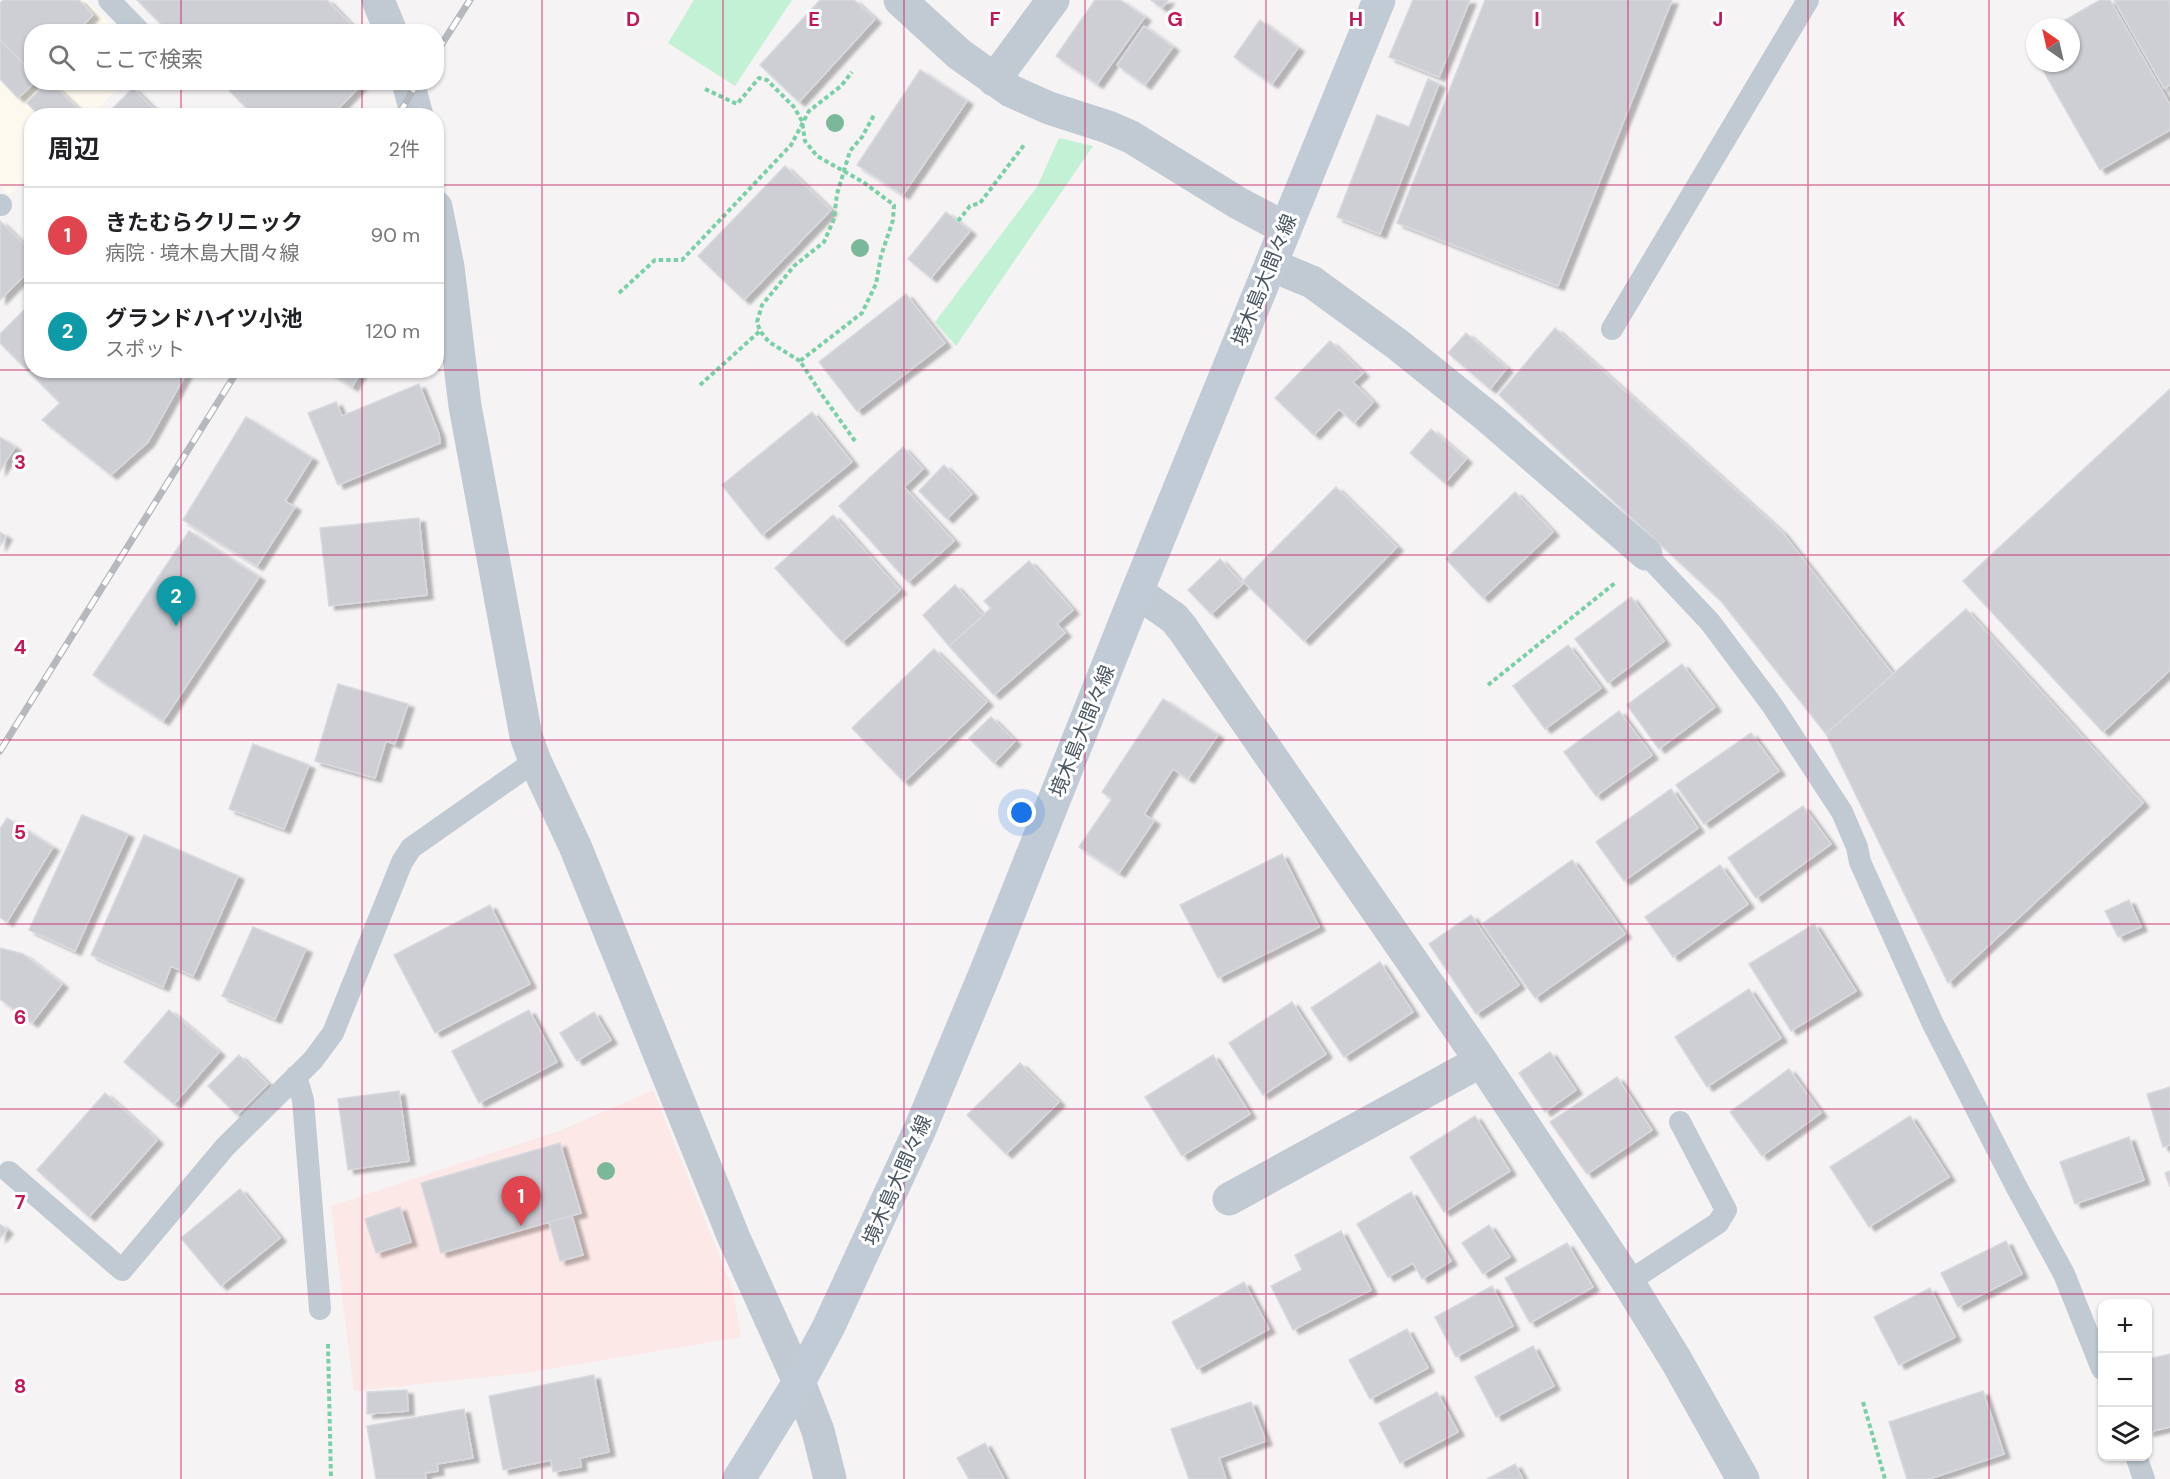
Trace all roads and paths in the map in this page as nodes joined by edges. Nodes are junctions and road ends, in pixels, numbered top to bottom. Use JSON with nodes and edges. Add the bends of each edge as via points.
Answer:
{"nodes":[{"id":1,"x":109,"y":0,"type":"edge"},
{"id":2,"x":378,"y":0,"type":"edge"},
{"id":3,"x":900,"y":0,"type":"edge"},
{"id":4,"x":1053,"y":0,"type":"edge"},
{"id":5,"x":1378,"y":0,"type":"edge"},
{"id":6,"x":1808,"y":0,"type":"edge"},
{"id":7,"x":132,"y":24,"type":"edge"},
{"id":8,"x":388,"y":24,"type":"edge"},
{"id":9,"x":852,"y":72,"type":"dead end"},
{"id":10,"x":993,"y":80,"type":"junction"},
{"id":11,"x":705,"y":89,"type":"dead end"},
{"id":12,"x":410,"y":90,"type":"edge"},
{"id":13,"x":415,"y":108,"type":"edge"},
{"id":14,"x":874,"y":115,"type":"dead end"},
{"id":15,"x":802,"y":120,"type":"junction"},
{"id":16,"x":1028,"y":139,"type":"dead end"},
{"id":17,"x":844,"y":172,"type":"junction"},
{"id":18,"x":958,"y":221,"type":"dead end"},
{"id":19,"x":1285,"y":228,"type":"junction"},
{"id":20,"x":444,"y":247,"type":"edge"},
{"id":21,"x":1271,"y":265,"type":"junction"},
{"id":22,"x":619,"y":293,"type":"dead end"},
{"id":23,"x":1612,"y":328,"type":"dead end"},
{"id":24,"x":760,"y":331,"type":"junction"},
{"id":25,"x":800,"y":361,"type":"junction"},
{"id":26,"x":700,"y":385,"type":"dead end"},
{"id":27,"x":855,"y":441,"type":"dead end"},
{"id":28,"x":1646,"y":554,"type":"junction"},
{"id":29,"x":1137,"y":592,"type":"junction"},
{"id":30,"x":1488,"y":685,"type":"dead end"},
{"id":31,"x":535,"y":762,"type":"junction"},
{"id":32,"x":1481,"y":1061,"type":"junction"},
{"id":33,"x":296,"y":1076,"type":"junction"},
{"id":34,"x":1680,"y":1122,"type":"dead end"},
{"id":35,"x":9,"y":1172,"type":"dead end"},
{"id":36,"x":1229,"y":1199,"type":"dead end"},
{"id":37,"x":1628,"y":1282,"type":"junction"},
{"id":38,"x":320,"y":1309,"type":"joint"},
{"id":39,"x":2098,"y":1356,"type":"edge"},
{"id":40,"x":799,"y":1382,"type":"junction"},
{"id":41,"x":1863,"y":1402,"type":"dead end"},
{"id":42,"x":2138,"y":1461,"type":"edge"},
{"id":43,"x":331,"y":1479,"type":"edge"},
{"id":44,"x":739,"y":1479,"type":"edge"},
{"id":45,"x":830,"y":1479,"type":"edge"},
{"id":46,"x":1743,"y":1479,"type":"edge"},
{"id":47,"x":1885,"y":1479,"type":"edge"},
{"id":48,"x":2144,"y":1479,"type":"edge"}],
"edges":[{"from":1,"to":7,"type":"lane"},
{"from":2,"to":8,"type":"street"},
{"from":3,"to":10,"type":"street","via":[[958,54]]},
{"from":4,"to":10,"type":"street"},
{"from":5,"to":19,"type":"main road","name":"境木島大間々線"},
{"from":6,"to":23,"type":"lane"},
{"from":9,"to":15,"type":"path","via":[[841,87]]},
{"from":10,"to":19,"type":"street","via":[[1049,108],[1131,137]]},
{"from":11,"to":15,"type":"path","via":[[737,104],[759,78],[767,80]]},
{"from":12,"to":13,"type":"street"},
{"from":14,"to":17,"type":"path","via":[[850,151]]},
{"from":15,"to":17,"type":"path","via":[[805,141],[817,156]]},
{"from":15,"to":22,"type":"path","via":[[791,145],[682,260],[655,260]]},
{"from":16,"to":18,"type":"path","via":[[980,203],[970,206]]},
{"from":17,"to":24,"type":"path","via":[[834,219],[824,242],[794,266],[762,305],[757,322]]},
{"from":17,"to":25,"type":"path","via":[[894,205],[893,220],[876,284],[862,312]]},
{"from":19,"to":21,"type":"main road","name":"境木島大間々線"},
{"from":20,"to":31,"type":"street","via":[[465,406],[522,715]]},
{"from":21,"to":28,"type":"street","via":[[1312,282],[1397,344]]},
{"from":21,"to":29,"type":"main road","name":"境木島大間々線"},
{"from":24,"to":25,"type":"path","via":[[769,342]]},
{"from":24,"to":26,"type":"path"},
{"from":25,"to":27,"type":"path"},
{"from":28,"to":30,"type":"path","via":[[1635,568]]},
{"from":28,"to":39,"type":"lane","via":[[1716,631],[1772,705],[1842,812],[1860,862],[1934,1024],[2064,1274]]},
{"from":29,"to":32,"type":"street","via":[[1183,629]]},
{"from":29,"to":40,"type":"main road","name":"境木島大間々線","via":[[920,1129],[856,1270]]},
{"from":31,"to":33,"type":"lane","via":[[411,848],[333,1034]]},
{"from":31,"to":40,"type":"street","via":[[575,846],[734,1238]]},
{"from":32,"to":36,"type":"street"},
{"from":32,"to":37,"type":"street"},
{"from":33,"to":35,"type":"lane","via":[[225,1147],[122,1270]]},
{"from":33,"to":38,"type":"lane","via":[[303,1100]]},
{"from":34,"to":37,"type":"lane","via":[[1726,1210],[1718,1223]]},
{"from":37,"to":46,"type":"street"},
{"from":38,"to":43,"type":"path","via":[[329,1347]]},
{"from":40,"to":44,"type":"main road","name":"境木島大間々線"},
{"from":40,"to":45,"type":"street","via":[[818,1431]]},
{"from":41,"to":47,"type":"path"},
{"from":42,"to":48,"type":"lane"}]}
